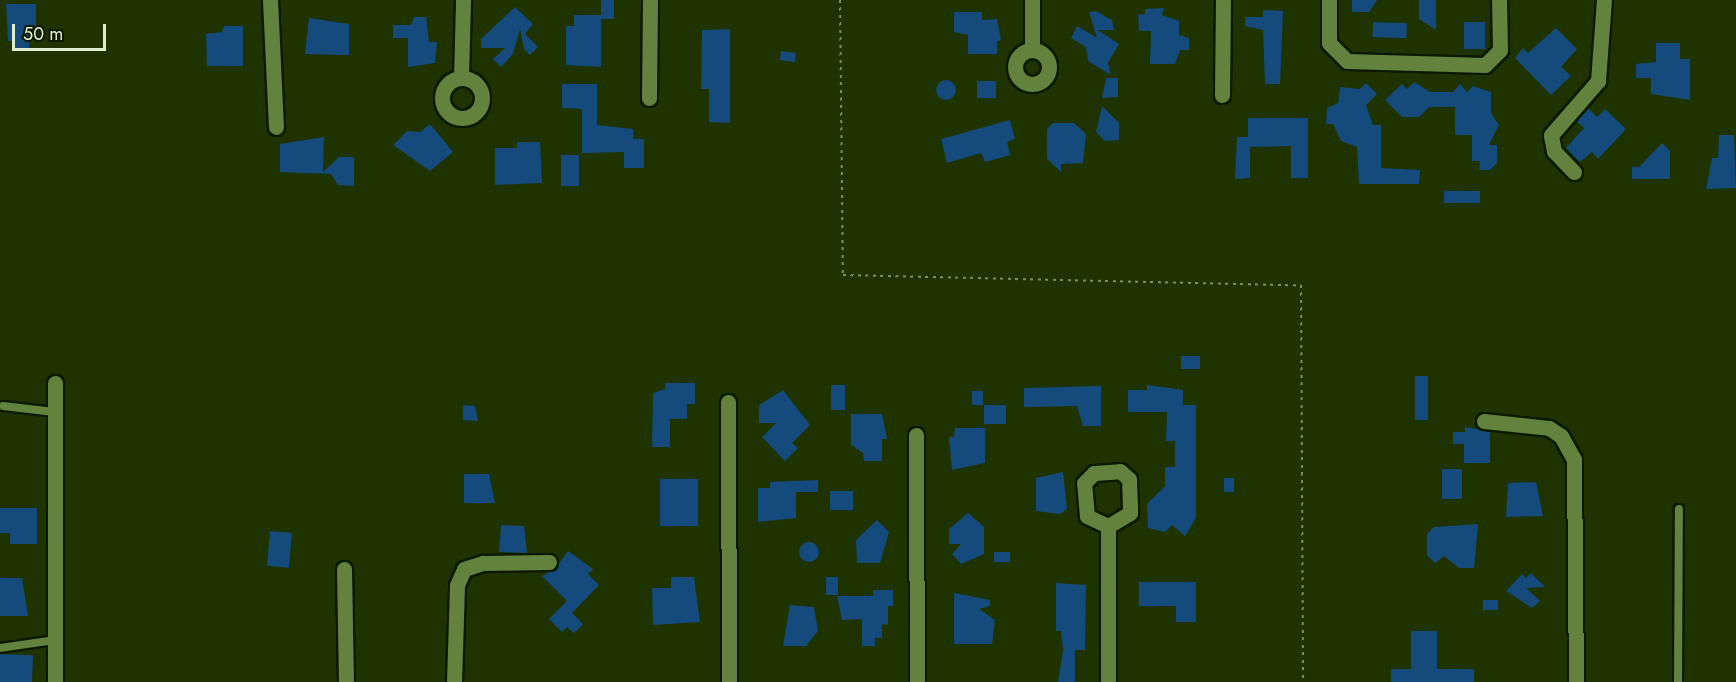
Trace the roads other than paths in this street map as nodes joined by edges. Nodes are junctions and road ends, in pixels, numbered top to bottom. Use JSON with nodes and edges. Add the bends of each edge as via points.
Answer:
{"nodes":[{"id":1,"x":270,"y":0,"type":"edge"},
{"id":2,"x":463,"y":0,"type":"edge"},
{"id":3,"x":650,"y":0,"type":"edge"},
{"id":4,"x":1032,"y":0,"type":"edge"},
{"id":5,"x":1223,"y":0,"type":"edge"},
{"id":6,"x":1329,"y":0,"type":"edge"},
{"id":7,"x":1499,"y":0,"type":"edge"},
{"id":8,"x":1604,"y":0,"type":"edge"},
{"id":9,"x":1032,"y":50,"type":"dead end"},
{"id":10,"x":461,"y":78,"type":"dead end"},
{"id":11,"x":1222,"y":95,"type":"dead end"},
{"id":12,"x":648,"y":98,"type":"dead end"},
{"id":13,"x":276,"y":127,"type":"dead end"},
{"id":14,"x":1574,"y":172,"type":"dead end"},
{"id":15,"x":55,"y":382,"type":"dead end"},
{"id":16,"x":728,"y":402,"type":"dead end"},
{"id":17,"x":3,"y":406,"type":"dead end"},
{"id":18,"x":55,"y":412,"type":"junction"},
{"id":19,"x":1484,"y":421,"type":"dead end"},
{"id":20,"x":916,"y":435,"type":"dead end"},
{"id":21,"x":1679,"y":509,"type":"dead end"},
{"id":22,"x":1108,"y":526,"type":"dead end"},
{"id":23,"x":549,"y":562,"type":"dead end"},
{"id":24,"x":344,"y":569,"type":"dead end"},
{"id":25,"x":55,"y":640,"type":"junction"},
{"id":26,"x":0,"y":648,"type":"edge"},
{"id":27,"x":55,"y":682,"type":"edge"},
{"id":28,"x":346,"y":682,"type":"edge"},
{"id":29,"x":454,"y":682,"type":"edge"},
{"id":30,"x":729,"y":682,"type":"edge"},
{"id":31,"x":917,"y":682,"type":"edge"},
{"id":32,"x":1108,"y":682,"type":"edge"},
{"id":33,"x":1576,"y":682,"type":"edge"},
{"id":34,"x":1678,"y":682,"type":"edge"}],
"edges":[{"from":1,"to":13,"type":"street"},
{"from":2,"to":10,"type":"street"},
{"from":3,"to":12,"type":"street"},
{"from":4,"to":9,"type":"street"},
{"from":5,"to":11,"type":"street"},
{"from":6,"to":7,"type":"street","via":[[1329,43],[1347,61],[1485,65],[1500,50]]},
{"from":8,"to":14,"type":"street","via":[[1598,81],[1551,135],[1554,151]]},
{"from":15,"to":18,"type":"street"},
{"from":16,"to":30,"type":"street"},
{"from":17,"to":18,"type":"lane"},
{"from":18,"to":25,"type":"street"},
{"from":19,"to":33,"type":"street","via":[[1549,428],[1561,436],[1574,459]]},
{"from":20,"to":31,"type":"street"},
{"from":21,"to":34,"type":"lane"},
{"from":22,"to":32,"type":"street"},
{"from":23,"to":29,"type":"street","via":[[483,563],[458,577]]},
{"from":24,"to":28,"type":"street"},
{"from":25,"to":26,"type":"lane"},
{"from":25,"to":27,"type":"street"}]}
